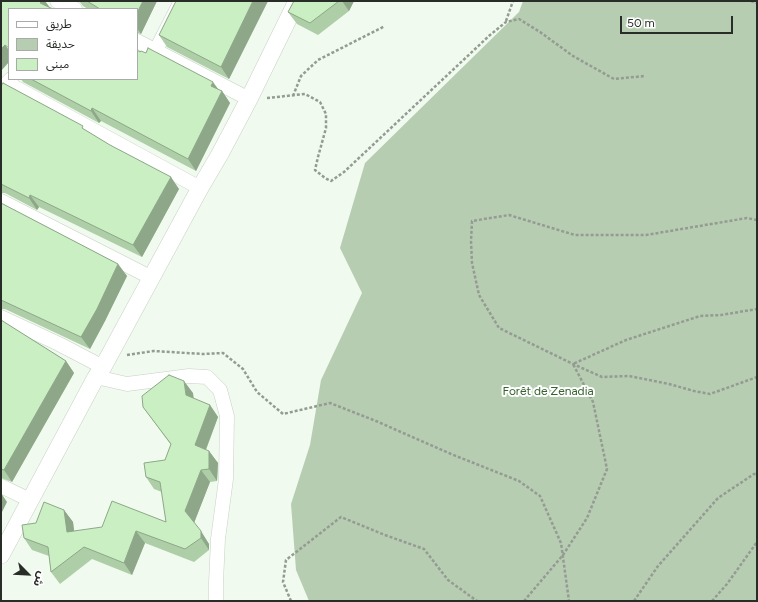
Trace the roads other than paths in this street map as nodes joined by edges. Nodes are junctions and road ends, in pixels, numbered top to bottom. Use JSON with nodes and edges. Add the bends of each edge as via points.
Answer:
{"nodes":[{"id":1,"x":57,"y":1,"type":"edge"},
{"id":2,"x":181,"y":1,"type":"edge"},
{"id":3,"x":298,"y":1,"type":"edge"},
{"id":4,"x":74,"y":7,"type":"edge"},
{"id":5,"x":138,"y":41,"type":"edge"},
{"id":6,"x":156,"y":50,"type":"junction"},
{"id":7,"x":6,"y":84,"type":"edge"},
{"id":8,"x":249,"y":99,"type":"junction"},
{"id":9,"x":200,"y":188,"type":"junction"},
{"id":10,"x":1,"y":201,"type":"edge"},
{"id":11,"x":152,"y":278,"type":"junction"},
{"id":12,"x":1,"y":317,"type":"edge"},
{"id":13,"x":100,"y":372,"type":"junction"},
{"id":14,"x":1,"y":486,"type":"edge"},
{"id":15,"x":30,"y":500,"type":"junction"},
{"id":16,"x":1,"y":555,"type":"edge"},
{"id":17,"x":216,"y":601,"type":"edge"}],
"edges":[{"from":1,"to":4,"type":"street"},
{"from":2,"to":6,"type":"street"},
{"from":3,"to":8,"type":"street"},
{"from":5,"to":6,"type":"street"},
{"from":6,"to":8,"type":"street"},
{"from":7,"to":9,"type":"street"},
{"from":8,"to":9,"type":"street"},
{"from":9,"to":11,"type":"street"},
{"from":10,"to":11,"type":"street"},
{"from":11,"to":13,"type":"street"},
{"from":12,"to":13,"type":"street","via":[[59,344]]},
{"from":13,"to":15,"type":"street"},
{"from":13,"to":17,"type":"street","via":[[127,384],[189,376],[207,377],[220,390],[227,416],[226,479],[218,539]]},
{"from":14,"to":15,"type":"street"},
{"from":15,"to":16,"type":"street"}]}
